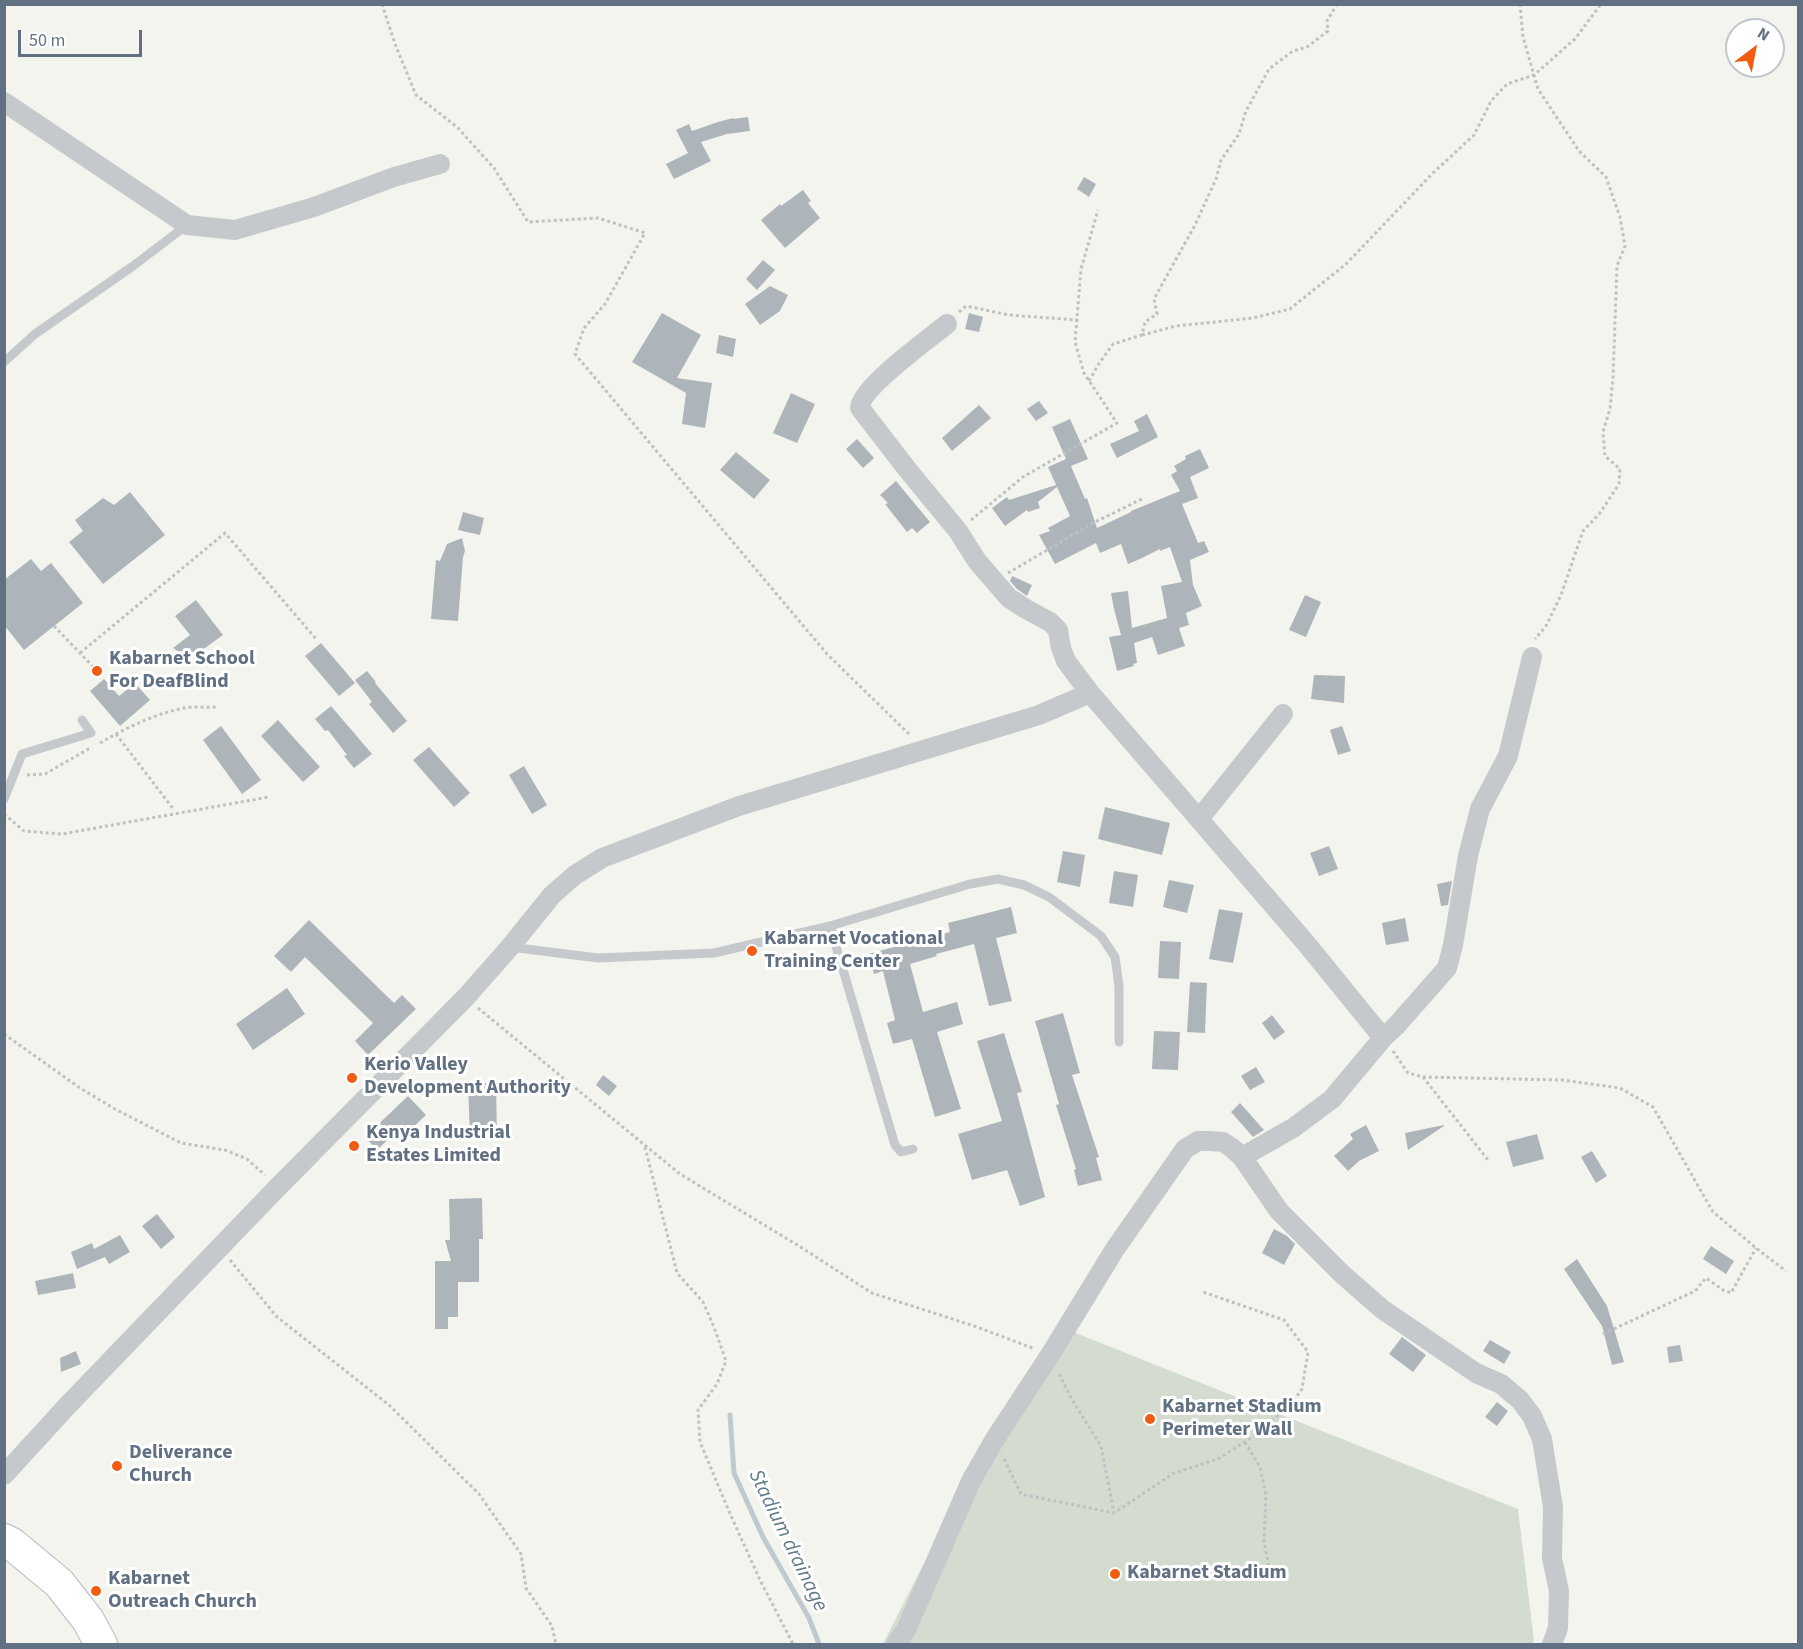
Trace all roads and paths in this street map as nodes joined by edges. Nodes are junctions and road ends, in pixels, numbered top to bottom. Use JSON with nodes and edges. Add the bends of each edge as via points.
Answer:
{"nodes":[{"id":1,"x":382,"y":4,"type":"edge"},
{"id":2,"x":1337,"y":4,"type":"edge"},
{"id":3,"x":1521,"y":4,"type":"edge"},
{"id":4,"x":1601,"y":4,"type":"edge"},
{"id":5,"x":1534,"y":75,"type":"junction"},
{"id":6,"x":4,"y":102,"type":"edge"},
{"id":7,"x":440,"y":164,"type":"dead end"},
{"id":8,"x":1098,"y":210,"type":"dead end"},
{"id":9,"x":187,"y":225,"type":"junction"},
{"id":10,"x":1078,"y":320,"type":"junction"},
{"id":11,"x":947,"y":324,"type":"joint"},
{"id":12,"x":1142,"y":335,"type":"junction"},
{"id":13,"x":4,"y":362,"type":"edge"},
{"id":14,"x":1089,"y":381,"type":"junction"},
{"id":15,"x":1144,"y":498,"type":"dead end"},
{"id":16,"x":958,"y":531,"type":"junction"},
{"id":17,"x":993,"y":580,"type":"junction"},
{"id":18,"x":54,"y":626,"type":"dead end"},
{"id":19,"x":318,"y":640,"type":"dead end"},
{"id":20,"x":80,"y":653,"type":"junction"},
{"id":21,"x":1532,"y":657,"type":"joint"},
{"id":22,"x":100,"y":674,"type":"dead end"},
{"id":23,"x":1090,"y":693,"type":"junction"},
{"id":24,"x":217,"y":708,"type":"dead end"},
{"id":25,"x":1283,"y":714,"type":"dead end"},
{"id":26,"x":82,"y":720,"type":"dead end"},
{"id":27,"x":116,"y":734,"type":"junction"},
{"id":28,"x":924,"y":749,"type":"junction"},
{"id":29,"x":25,"y":775,"type":"dead end"},
{"id":30,"x":269,"y":797,"type":"dead end"},
{"id":31,"x":4,"y":799,"type":"edge"},
{"id":32,"x":174,"y":810,"type":"dead end"},
{"id":33,"x":4,"y":814,"type":"edge"},
{"id":34,"x":1199,"y":819,"type":"junction"},
{"id":35,"x":830,"y":926,"type":"junction"},
{"id":36,"x":510,"y":947,"type":"junction"},
{"id":37,"x":465,"y":997,"type":"junction"},
{"id":38,"x":4,"y":1034,"type":"edge"},
{"id":39,"x":1383,"y":1038,"type":"junction"},
{"id":40,"x":1119,"y":1042,"type":"dead end"},
{"id":41,"x":1422,"y":1077,"type":"junction"},
{"id":42,"x":645,"y":1145,"type":"junction"},
{"id":43,"x":914,"y":1149,"type":"dead end"},
{"id":44,"x":1242,"y":1157,"type":"junction"},
{"id":45,"x":1488,"y":1160,"type":"dead end"},
{"id":46,"x":278,"y":1187,"type":"junction"},
{"id":47,"x":220,"y":1248,"type":"junction"},
{"id":48,"x":1756,"y":1248,"type":"junction"},
{"id":49,"x":1786,"y":1271,"type":"dead end"},
{"id":50,"x":1203,"y":1292,"type":"dead end"},
{"id":51,"x":1603,"y":1334,"type":"dead end"},
{"id":52,"x":1050,"y":1355,"type":"junction"},
{"id":53,"x":995,"y":1439,"type":"junction"},
{"id":54,"x":1245,"y":1442,"type":"junction"},
{"id":55,"x":4,"y":1475,"type":"edge"},
{"id":56,"x":1114,"y":1513,"type":"junction"},
{"id":57,"x":4,"y":1540,"type":"edge"},
{"id":58,"x":1270,"y":1572,"type":"dead end"},
{"id":59,"x":101,"y":1644,"type":"edge"},
{"id":60,"x":556,"y":1644,"type":"edge"},
{"id":61,"x":793,"y":1644,"type":"edge"},
{"id":62,"x":896,"y":1644,"type":"edge"},
{"id":63,"x":1552,"y":1644,"type":"edge"}],
"edges":[{"from":1,"to":28,"type":"path","via":[[416,95],[457,127],[494,168],[528,222],[597,218],[645,233],[605,304],[584,328],[575,354],[827,654]]},
{"from":2,"to":12,"type":"path","via":[[1327,21],[1328,31],[1269,69],[1246,111],[1239,134],[1221,160],[1196,225],[1154,299],[1157,314],[1145,322]]},
{"from":3,"to":5,"type":"path","via":[[1523,37]]},
{"from":4,"to":5,"type":"path","via":[[1575,39]]},
{"from":5,"to":12,"type":"path","via":[[1507,84],[1491,101],[1474,135],[1346,264],[1290,309]]},
{"from":5,"to":21,"type":"path","via":[[1538,89],[1579,151],[1606,177],[1626,246],[1617,266],[1613,378],[1603,432],[1605,456],[1620,469],[1619,484],[1583,531],[1560,595],[1546,626],[1534,641]]},
{"from":6,"to":9,"type":"street"},
{"from":7,"to":9,"type":"street","via":[[235,230]]},
{"from":8,"to":10,"type":"path","via":[[1081,269]]},
{"from":9,"to":13,"type":"lane","via":[[34,334]]},
{"from":10,"to":11,"type":"path","via":[[1009,315],[966,306]]},
{"from":10,"to":14,"type":"path","via":[[1075,342]]},
{"from":11,"to":16,"type":"street","via":[[877,381],[863,396],[860,408]]},
{"from":12,"to":14,"type":"path","via":[[1113,344]]},
{"from":14,"to":16,"type":"path","via":[[1117,423],[1023,477]]},
{"from":15,"to":17,"type":"path"},
{"from":16,"to":17,"type":"street"},
{"from":17,"to":23,"type":"street","via":[[1009,598],[1058,630],[1066,661]]},
{"from":18,"to":20,"type":"path"},
{"from":19,"to":20,"type":"path","via":[[225,534]]},
{"from":20,"to":22,"type":"path"},
{"from":21,"to":39,"type":"street","via":[[1508,756],[1480,809],[1447,968]]},
{"from":23,"to":28,"type":"street","via":[[1039,715]]},
{"from":23,"to":34,"type":"street"},
{"from":24,"to":27,"type":"path","via":[[185,708]]},
{"from":25,"to":34,"type":"street"},
{"from":26,"to":31,"type":"lane","via":[[91,733],[22,754]]},
{"from":27,"to":29,"type":"path","via":[[45,774]]},
{"from":27,"to":32,"type":"path"},
{"from":28,"to":36,"type":"street","via":[[739,806],[602,858],[552,895]]},
{"from":30,"to":33,"type":"path","via":[[62,834],[24,831]]},
{"from":34,"to":39,"type":"street"},
{"from":35,"to":36,"type":"lane","via":[[714,953],[598,958]]},
{"from":35,"to":40,"type":"lane","via":[[970,884],[998,879],[1024,885],[1072,913],[1101,936],[1115,957]]},
{"from":35,"to":43,"type":"lane","via":[[895,1144],[901,1152]]},
{"from":36,"to":37,"type":"street"},
{"from":37,"to":42,"type":"path"},
{"from":37,"to":46,"type":"street"},
{"from":38,"to":46,"type":"path","via":[[115,1109],[181,1143],[225,1150],[247,1159]]},
{"from":39,"to":41,"type":"path","via":[[1408,1073]]},
{"from":39,"to":44,"type":"street","via":[[1332,1099],[1293,1128]]},
{"from":41,"to":45,"type":"path"},
{"from":41,"to":48,"type":"path","via":[[1562,1080],[1620,1088],[1653,1107],[1713,1212]]},
{"from":42,"to":52,"type":"path","via":[[680,1174],[872,1293]]},
{"from":42,"to":61,"type":"path","via":[[677,1273],[703,1302],[726,1361],[717,1384],[698,1410],[700,1442],[761,1582]]},
{"from":44,"to":52,"type":"street","via":[[1223,1142],[1198,1141],[1185,1149],[1114,1249]]},
{"from":44,"to":63,"type":"street","via":[[1279,1211],[1342,1274],[1382,1309],[1476,1372],[1501,1384],[1532,1416],[1542,1439],[1553,1507],[1552,1558],[1559,1591],[1558,1628]]},
{"from":46,"to":47,"type":"street"},
{"from":47,"to":55,"type":"street"},
{"from":47,"to":60,"type":"path","via":[[277,1317],[389,1405],[479,1494],[521,1554],[526,1588],[552,1626]]},
{"from":48,"to":49,"type":"path"},
{"from":48,"to":51,"type":"path","via":[[1731,1293],[1706,1278],[1695,1291]]},
{"from":50,"to":54,"type":"path","via":[[1284,1320],[1308,1352],[1302,1389],[1291,1404]]},
{"from":52,"to":53,"type":"street"},
{"from":52,"to":56,"type":"path","via":[[1101,1446]]},
{"from":53,"to":56,"type":"path","via":[[1021,1494]]},
{"from":53,"to":62,"type":"street","via":[[971,1481],[906,1630]]},
{"from":54,"to":56,"type":"path","via":[[1218,1459],[1174,1473]]},
{"from":54,"to":58,"type":"path","via":[[1260,1467],[1266,1495],[1264,1542]]},
{"from":57,"to":59,"type":"main road","via":[[59,1582]]}]}
